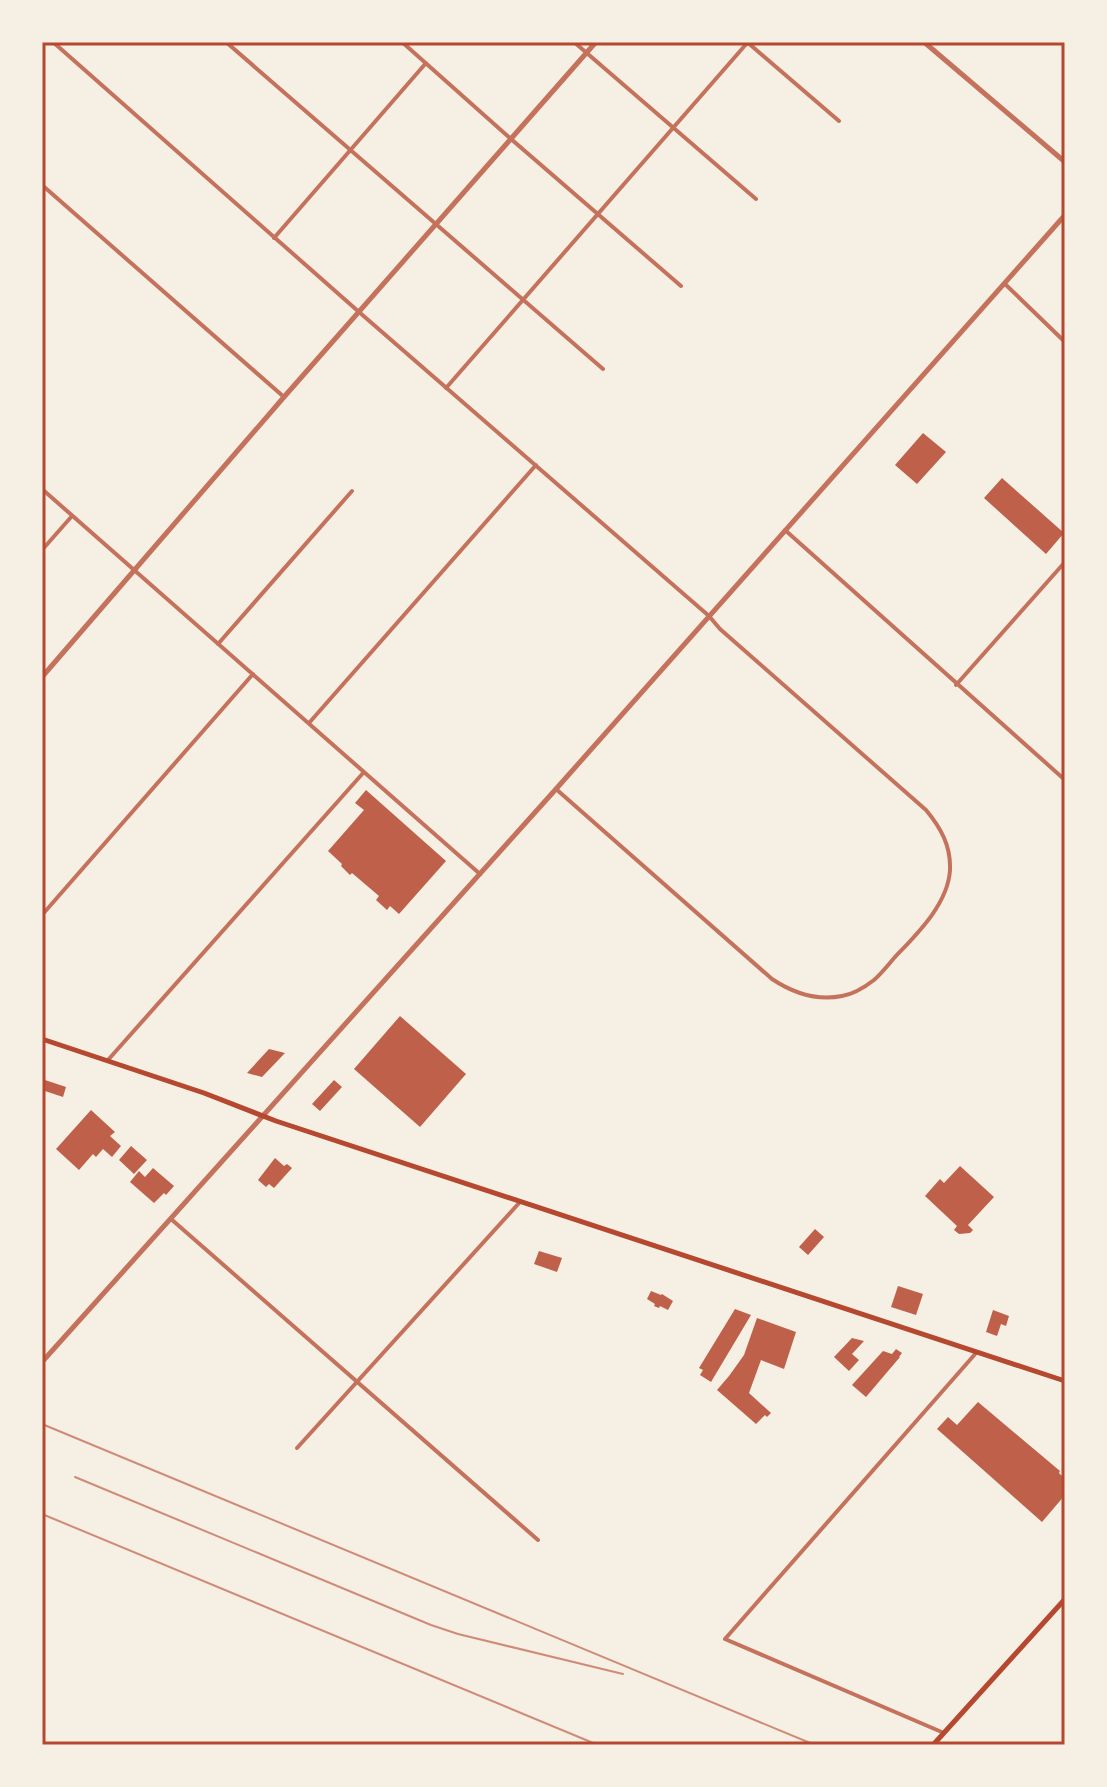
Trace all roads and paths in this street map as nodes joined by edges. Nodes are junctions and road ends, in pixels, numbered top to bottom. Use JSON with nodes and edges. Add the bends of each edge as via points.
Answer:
{"nodes":[{"id":1,"x":53,"y":42,"type":"edge"},
{"id":2,"x":226,"y":42,"type":"edge"},
{"id":3,"x":402,"y":42,"type":"edge"},
{"id":4,"x":574,"y":42,"type":"edge"},
{"id":5,"x":596,"y":42,"type":"edge"},
{"id":6,"x":748,"y":42,"type":"edge"},
{"id":7,"x":924,"y":42,"type":"edge"},
{"id":8,"x":587,"y":53,"type":"junction"},
{"id":9,"x":426,"y":63,"type":"junction"},
{"id":10,"x":839,"y":121,"type":"dead end"},
{"id":11,"x":674,"y":128,"type":"junction"},
{"id":12,"x":511,"y":139,"type":"junction"},
{"id":13,"x":350,"y":150,"type":"junction"},
{"id":14,"x":1065,"y":162,"type":"edge"},
{"id":15,"x":42,"y":185,"type":"edge"},
{"id":16,"x":756,"y":199,"type":"dead end"},
{"id":17,"x":598,"y":215,"type":"junction"},
{"id":18,"x":1065,"y":215,"type":"edge"},
{"id":19,"x":436,"y":224,"type":"junction"},
{"id":20,"x":274,"y":238,"type":"junction"},
{"id":21,"x":1005,"y":284,"type":"junction"},
{"id":22,"x":681,"y":286,"type":"dead end"},
{"id":23,"x":523,"y":300,"type":"junction"},
{"id":24,"x":359,"y":312,"type":"junction"},
{"id":25,"x":1065,"y":342,"type":"edge"},
{"id":26,"x":603,"y":369,"type":"dead end"},
{"id":27,"x":446,"y":388,"type":"junction"},
{"id":28,"x":284,"y":397,"type":"junction"},
{"id":29,"x":536,"y":465,"type":"junction"},
{"id":30,"x":42,"y":489,"type":"edge"},
{"id":31,"x":352,"y":491,"type":"dead end"},
{"id":32,"x":72,"y":516,"type":"junction"},
{"id":33,"x":785,"y":530,"type":"junction"},
{"id":34,"x":42,"y":550,"type":"edge"},
{"id":35,"x":1065,"y":562,"type":"edge"},
{"id":36,"x":134,"y":571,"type":"junction"},
{"id":37,"x":709,"y":616,"type":"junction"},
{"id":38,"x":218,"y":644,"type":"junction"},
{"id":39,"x":253,"y":674,"type":"junction"},
{"id":40,"x":42,"y":677,"type":"edge"},
{"id":41,"x":956,"y":685,"type":"junction"},
{"id":42,"x":309,"y":723,"type":"junction"},
{"id":43,"x":364,"y":772,"type":"junction"},
{"id":44,"x":1065,"y":780,"type":"edge"},
{"id":45,"x":556,"y":789,"type":"junction"},
{"id":46,"x":480,"y":874,"type":"junction"},
{"id":47,"x":42,"y":915,"type":"edge"},
{"id":48,"x":42,"y":1039,"type":"edge"},
{"id":49,"x":108,"y":1060,"type":"junction"},
{"id":50,"x":263,"y":1116,"type":"junction"},
{"id":51,"x":520,"y":1202,"type":"junction"},
{"id":52,"x":171,"y":1219,"type":"junction"},
{"id":53,"x":976,"y":1353,"type":"junction"},
{"id":54,"x":42,"y":1362,"type":"edge"},
{"id":55,"x":356,"y":1381,"type":"junction"},
{"id":56,"x":1065,"y":1381,"type":"edge"},
{"id":57,"x":297,"y":1448,"type":"dead end"},
{"id":58,"x":538,"y":1540,"type":"dead end"},
{"id":59,"x":1065,"y":1599,"type":"edge"},
{"id":60,"x":944,"y":1733,"type":"junction"},
{"id":61,"x":933,"y":1745,"type":"edge"}],
"edges":[{"from":1,"to":20,"type":"street"},
{"from":2,"to":13,"type":"street"},
{"from":3,"to":9,"type":"street"},
{"from":4,"to":8,"type":"street"},
{"from":5,"to":8,"type":"street"},
{"from":6,"to":10,"type":"street"},
{"from":6,"to":11,"type":"street"},
{"from":7,"to":14,"type":"street"},
{"from":8,"to":11,"type":"street"},
{"from":8,"to":12,"type":"street"},
{"from":9,"to":12,"type":"street"},
{"from":9,"to":13,"type":"street"},
{"from":11,"to":16,"type":"street"},
{"from":11,"to":17,"type":"street"},
{"from":12,"to":17,"type":"street"},
{"from":12,"to":19,"type":"street"},
{"from":13,"to":19,"type":"street"},
{"from":13,"to":20,"type":"street"},
{"from":15,"to":28,"type":"street"},
{"from":17,"to":22,"type":"street"},
{"from":17,"to":23,"type":"street"},
{"from":18,"to":21,"type":"street"},
{"from":19,"to":23,"type":"street"},
{"from":19,"to":24,"type":"street"},
{"from":20,"to":24,"type":"street"},
{"from":21,"to":25,"type":"street"},
{"from":21,"to":33,"type":"street"},
{"from":23,"to":26,"type":"street"},
{"from":23,"to":27,"type":"street"},
{"from":24,"to":27,"type":"street"},
{"from":24,"to":28,"type":"street"},
{"from":27,"to":29,"type":"street"},
{"from":28,"to":36,"type":"street"},
{"from":29,"to":37,"type":"street"},
{"from":29,"to":42,"type":"street"},
{"from":30,"to":32,"type":"street"},
{"from":31,"to":38,"type":"street"},
{"from":32,"to":34,"type":"street"},
{"from":32,"to":36,"type":"street"},
{"from":33,"to":37,"type":"street"},
{"from":33,"to":41,"type":"street"},
{"from":35,"to":41,"type":"street"},
{"from":36,"to":38,"type":"street"},
{"from":36,"to":40,"type":"street"},
{"from":37,"to":45,"type":"street"},
{"from":37,"to":45,"type":"street","via":[[926,810],[944,833],[950,862],[947,886],[936,909],[907,944],[875,979],[852,993],[819,997],[786,988]]},
{"from":38,"to":39,"type":"street"},
{"from":39,"to":42,"type":"street"},
{"from":39,"to":47,"type":"street"},
{"from":41,"to":44,"type":"street"},
{"from":42,"to":43,"type":"street"},
{"from":43,"to":46,"type":"street"},
{"from":43,"to":49,"type":"street"},
{"from":45,"to":46,"type":"street"},
{"from":46,"to":50,"type":"street"},
{"from":48,"to":49,"type":"main road"},
{"from":49,"to":50,"type":"main road"},
{"from":50,"to":51,"type":"main road"},
{"from":50,"to":52,"type":"street"},
{"from":51,"to":53,"type":"main road"},
{"from":51,"to":55,"type":"street"},
{"from":52,"to":54,"type":"street"},
{"from":52,"to":55,"type":"street"},
{"from":53,"to":56,"type":"main road"},
{"from":53,"to":60,"type":"street","via":[[725,1639]]},
{"from":55,"to":57,"type":"street"},
{"from":55,"to":58,"type":"street"},
{"from":59,"to":60,"type":"main road"},
{"from":60,"to":61,"type":"main road"}]}
